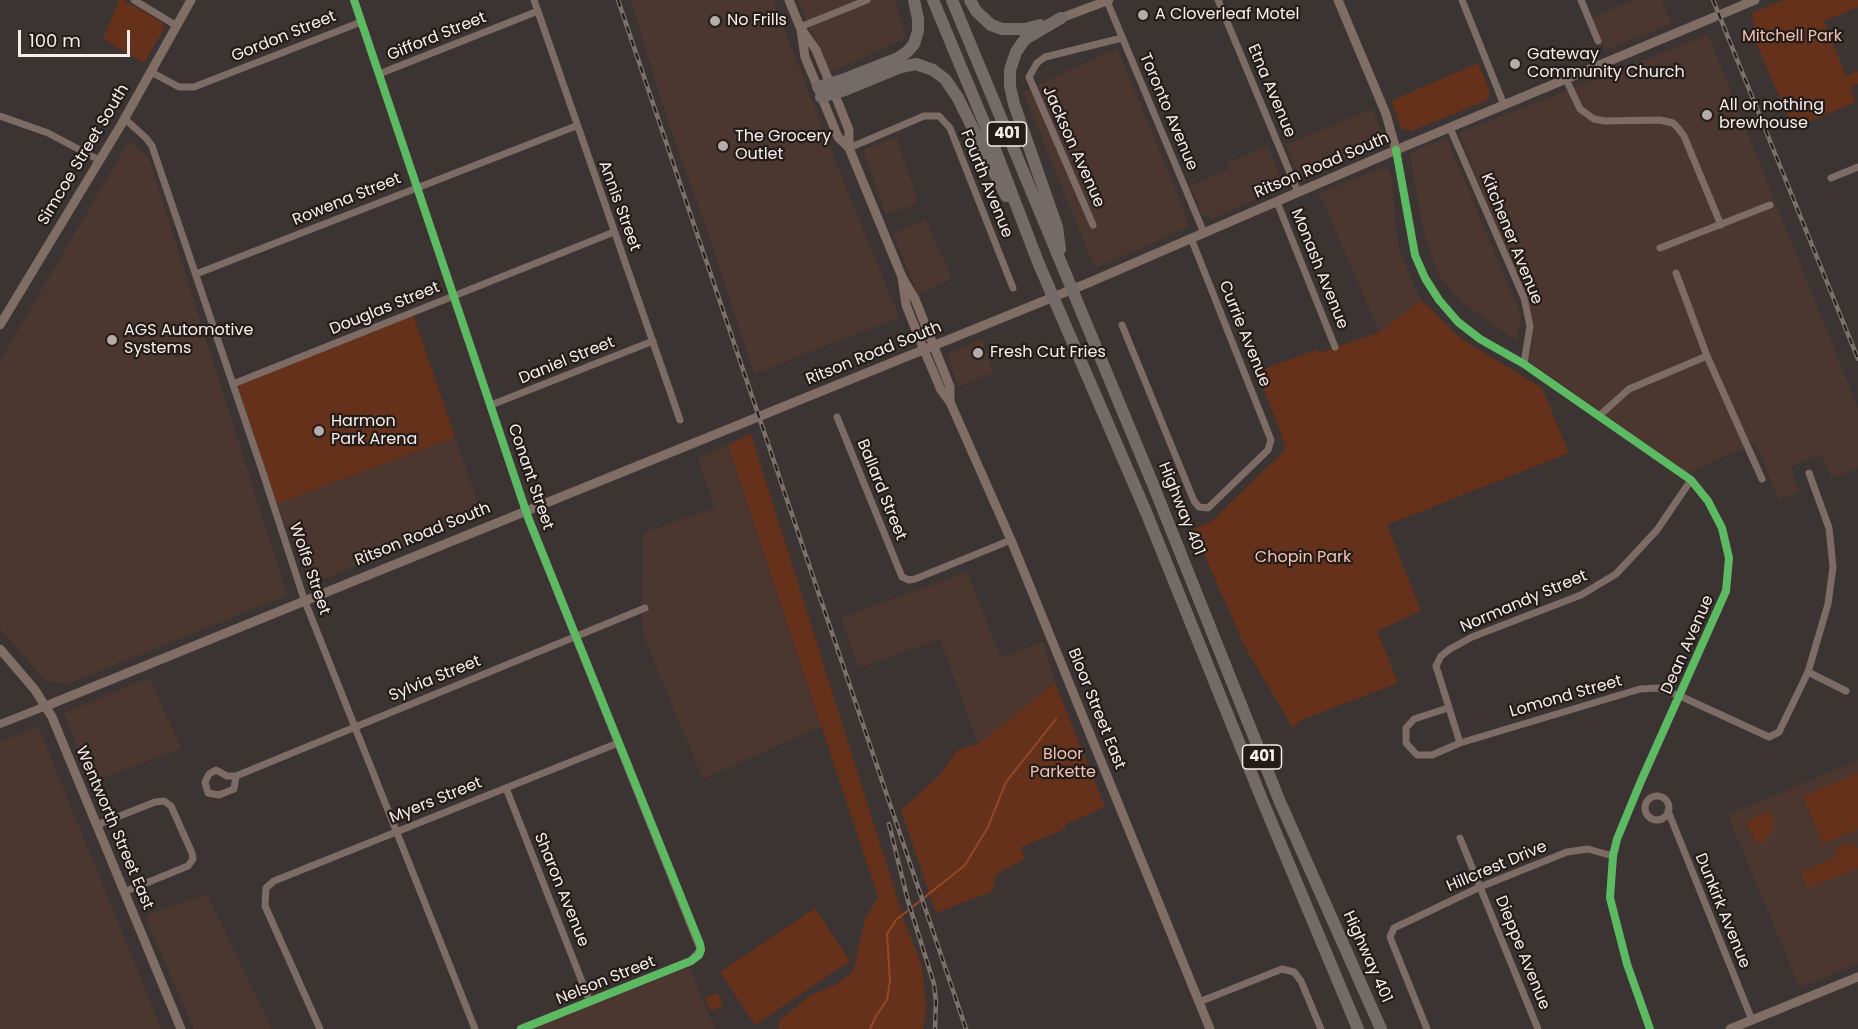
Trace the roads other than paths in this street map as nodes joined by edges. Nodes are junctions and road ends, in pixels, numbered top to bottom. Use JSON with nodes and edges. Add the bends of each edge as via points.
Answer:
{"nodes":[{"id":1,"x":134,"y":0,"type":"edge"},
{"id":2,"x":191,"y":0,"type":"edge"},
{"id":3,"x":354,"y":0,"type":"edge"},
{"id":4,"x":534,"y":0,"type":"edge"},
{"id":5,"x":789,"y":0,"type":"edge"},
{"id":6,"x":867,"y":0,"type":"edge"},
{"id":7,"x":914,"y":0,"type":"edge"},
{"id":8,"x":933,"y":0,"type":"edge"},
{"id":9,"x":951,"y":0,"type":"edge"},
{"id":10,"x":970,"y":0,"type":"edge"},
{"id":11,"x":1218,"y":0,"type":"edge"},
{"id":12,"x":1338,"y":0,"type":"edge"},
{"id":13,"x":1462,"y":0,"type":"edge"},
{"id":14,"x":1581,"y":0,"type":"edge"},
{"id":15,"x":1108,"y":1,"type":"edge"},
{"id":16,"x":1751,"y":2,"type":"edge"},
{"id":17,"x":538,"y":11,"type":"junction"},
{"id":18,"x":1061,"y":18,"type":"junction"},
{"id":19,"x":361,"y":22,"type":"junction"},
{"id":20,"x":177,"y":26,"type":"junction"},
{"id":21,"x":800,"y":27,"type":"junction"},
{"id":22,"x":1122,"y":38,"type":"junction"},
{"id":23,"x":1598,"y":41,"type":"dead end"},
{"id":24,"x":151,"y":72,"type":"junction"},
{"id":25,"x":379,"y":74,"type":"junction"},
{"id":26,"x":1566,"y":79,"type":"junction"},
{"id":27,"x":832,"y":89,"type":"junction"},
{"id":28,"x":819,"y":92,"type":"junction"},
{"id":29,"x":1504,"y":105,"type":"junction"},
{"id":30,"x":0,"y":116,"type":"edge"},
{"id":31,"x":125,"y":119,"type":"junction"},
{"id":32,"x":576,"y":126,"type":"junction"},
{"id":33,"x":1450,"y":128,"type":"junction"},
{"id":34,"x":849,"y":148,"type":"junction"},
{"id":35,"x":1396,"y":150,"type":"junction"},
{"id":36,"x":99,"y":160,"type":"junction"},
{"id":37,"x":1858,"y":167,"type":"edge"},
{"id":38,"x":1831,"y":178,"type":"dead end"},
{"id":39,"x":418,"y":187,"type":"junction"},
{"id":40,"x":1298,"y":192,"type":"junction"},
{"id":41,"x":1277,"y":202,"type":"junction"},
{"id":42,"x":1770,"y":205,"type":"dead end"},
{"id":43,"x":1093,"y":225,"type":"dead end"},
{"id":44,"x":1721,"y":225,"type":"junction"},
{"id":45,"x":614,"y":232,"type":"junction"},
{"id":46,"x":1204,"y":233,"type":"junction"},
{"id":47,"x":1191,"y":238,"type":"junction"},
{"id":48,"x":1660,"y":248,"type":"dead end"},
{"id":49,"x":1038,"y":262,"type":"junction"},
{"id":50,"x":1063,"y":267,"type":"junction"},
{"id":51,"x":1676,"y":273,"type":"dead end"},
{"id":52,"x":196,"y":274,"type":"junction"},
{"id":53,"x":902,"y":277,"type":"junction"},
{"id":54,"x":1013,"y":288,"type":"dead end"},
{"id":55,"x":454,"y":296,"type":"junction"},
{"id":56,"x":0,"y":325,"type":"edge"},
{"id":57,"x":1122,"y":325,"type":"dead end"},
{"id":58,"x":653,"y":341,"type":"junction"},
{"id":59,"x":934,"y":346,"type":"junction"},
{"id":60,"x":1335,"y":347,"type":"dead end"},
{"id":61,"x":924,"y":350,"type":"junction"},
{"id":62,"x":1707,"y":356,"type":"junction"},
{"id":63,"x":1524,"y":364,"type":"junction"},
{"id":64,"x":233,"y":384,"type":"junction"},
{"id":65,"x":950,"y":402,"type":"junction"},
{"id":66,"x":491,"y":405,"type":"junction"},
{"id":67,"x":1599,"y":416,"type":"junction"},
{"id":68,"x":837,"y":417,"type":"dead end"},
{"id":69,"x":680,"y":420,"type":"dead end"},
{"id":70,"x":1809,"y":473,"type":"dead end"},
{"id":71,"x":1762,"y":479,"type":"dead end"},
{"id":72,"x":1691,"y":480,"type":"junction"},
{"id":73,"x":525,"y":510,"type":"junction"},
{"id":74,"x":1011,"y":540,"type":"junction"},
{"id":75,"x":304,"y":599,"type":"junction"},
{"id":76,"x":645,"y":608,"type":"dead end"},
{"id":77,"x":576,"y":637,"type":"junction"},
{"id":78,"x":0,"y":649,"type":"edge"},
{"id":79,"x":1808,"y":672,"type":"junction"},
{"id":80,"x":1846,"y":691,"type":"dead end"},
{"id":81,"x":1680,"y":696,"type":"junction"},
{"id":82,"x":46,"y":706,"type":"junction"},
{"id":83,"x":1448,"y":708,"type":"junction"},
{"id":84,"x":0,"y":724,"type":"edge"},
{"id":85,"x":355,"y":727,"type":"junction"},
{"id":86,"x":1460,"y":742,"type":"junction"},
{"id":87,"x":618,"y":743,"type":"junction"},
{"id":88,"x":236,"y":776,"type":"junction"},
{"id":89,"x":506,"y":788,"type":"junction"},
{"id":90,"x":1668,"y":812,"type":"dead end"},
{"id":91,"x":97,"y":825,"type":"junction"},
{"id":92,"x":396,"y":832,"type":"junction"},
{"id":93,"x":1460,"y":838,"type":"dead end"},
{"id":94,"x":1613,"y":856,"type":"junction"},
{"id":95,"x":1480,"y":887,"type":"junction"},
{"id":96,"x":124,"y":892,"type":"junction"},
{"id":97,"x":699,"y":955,"type":"joint"},
{"id":98,"x":1858,"y":977,"type":"edge"},
{"id":99,"x":591,"y":1002,"type":"junction"},
{"id":100,"x":1199,"y":1002,"type":"junction"},
{"id":101,"x":1752,"y":1020,"type":"junction"},
{"id":102,"x":181,"y":1029,"type":"edge"},
{"id":103,"x":320,"y":1029,"type":"edge"},
{"id":104,"x":475,"y":1029,"type":"edge"},
{"id":105,"x":521,"y":1029,"type":"edge"},
{"id":106,"x":1210,"y":1029,"type":"edge"},
{"id":107,"x":1321,"y":1029,"type":"edge"},
{"id":108,"x":1358,"y":1029,"type":"edge"},
{"id":109,"x":1381,"y":1029,"type":"edge"},
{"id":110,"x":1427,"y":1029,"type":"edge"},
{"id":111,"x":1538,"y":1029,"type":"edge"},
{"id":112,"x":1650,"y":1029,"type":"edge"},
{"id":113,"x":1730,"y":1029,"type":"edge"}],
"edges":[{"from":1,"to":20,"type":"street"},
{"from":2,"to":20,"type":"main road","name":"Simcoe Street South"},
{"from":3,"to":19,"type":"street","name":"Conant Street"},
{"from":4,"to":17,"type":"street","name":"Annis Street"},
{"from":5,"to":21,"type":"main road","name":"Bloor Street East"},
{"from":6,"to":21,"type":"street"},
{"from":7,"to":27,"type":"highway","via":[[918,32],[907,52]]},
{"from":8,"to":49,"type":"highway","name":"Highway 401","number":"401"},
{"from":9,"to":50,"type":"highway","name":"Highway 401","number":"401"},
{"from":10,"to":18,"type":"highway","via":[[991,25],[1002,29],[1025,29]]},
{"from":11,"to":40,"type":"street","name":"Etna Avenue"},
{"from":12,"to":35,"type":"main road","via":[[1386,114]]},
{"from":13,"to":29,"type":"street"},
{"from":14,"to":23,"type":"street"},
{"from":15,"to":18,"type":"main road"},
{"from":15,"to":22,"type":"street","name":"Toronto Avenue"},
{"from":16,"to":26,"type":"main road","name":"Ritson Road South"},
{"from":17,"to":25,"type":"street","name":"Gifford Street"},
{"from":17,"to":32,"type":"street","name":"Annis Street"},
{"from":18,"to":50,"type":"highway","via":[[1025,39],[1010,70],[1010,86],[1057,226]]},
{"from":19,"to":24,"type":"street","name":"Gordon Street","via":[[194,87],[179,87]]},
{"from":19,"to":25,"type":"street","name":"Conant Street"},
{"from":20,"to":24,"type":"main road","name":"Simcoe Street South"},
{"from":21,"to":27,"type":"main road","name":"Bloor Street East","via":[[816,51]]},
{"from":21,"to":28,"type":"main road","name":"Bloor Street East","via":[[805,57]]},
{"from":22,"to":43,"type":"street","name":"Jackson Avenue","via":[[1046,57],[1029,77]]},
{"from":22,"to":46,"type":"street","name":"Toronto Avenue"},
{"from":24,"to":31,"type":"main road","name":"Simcoe Street South"},
{"from":25,"to":39,"type":"street","name":"Conant Street"},
{"from":26,"to":29,"type":"main road","name":"Ritson Road South"},
{"from":26,"to":44,"type":"street","via":[[1580,109],[1594,119],[1673,123],[1684,136]]},
{"from":27,"to":28,"type":"highway"},
{"from":27,"to":34,"type":"main road","name":"Bloor Street East","via":[[849,130]]},
{"from":27,"to":49,"type":"highway","via":[[916,64],[945,80],[958,98]]},
{"from":28,"to":34,"type":"main road","name":"Bloor Street East","via":[[838,137]]},
{"from":29,"to":33,"type":"main road","name":"Ritson Road South"},
{"from":30,"to":36,"type":"street","via":[[48,133]]},
{"from":31,"to":36,"type":"main road","name":"Simcoe Street South"},
{"from":31,"to":52,"type":"street","name":"Wolfe Street","via":[[152,146]]},
{"from":32,"to":39,"type":"street","name":"Rowena Street"},
{"from":32,"to":45,"type":"street","name":"Annis Street"},
{"from":33,"to":35,"type":"main road","name":"Ritson Road South"},
{"from":33,"to":63,"type":"street","name":"Kitchener Avenue","via":[[1524,298],[1530,326]]},
{"from":34,"to":53,"type":"main road","name":"Bloor Street East"},
{"from":34,"to":54,"type":"street","name":"Fourth Avenue","via":[[924,116],[939,116],[950,128]]},
{"from":35,"to":40,"type":"main road","name":"Ritson Road South"},
{"from":35,"to":63,"type":"street","name":"Dean Avenue","via":[[1413,246],[1425,278],[1458,322]]},
{"from":36,"to":56,"type":"main road","name":"Simcoe Street South"},
{"from":37,"to":38,"type":"street"},
{"from":39,"to":52,"type":"street","name":"Rowena Street"},
{"from":39,"to":55,"type":"street","name":"Conant Street"},
{"from":40,"to":41,"type":"main road","name":"Ritson Road South"},
{"from":41,"to":46,"type":"main road","name":"Ritson Road South"},
{"from":41,"to":60,"type":"street","name":"Monash Avenue"},
{"from":42,"to":44,"type":"street"},
{"from":44,"to":48,"type":"street"},
{"from":45,"to":55,"type":"street","name":"Douglas Street"},
{"from":45,"to":58,"type":"street","name":"Annis Street"},
{"from":46,"to":47,"type":"main road","name":"Ritson Road South"},
{"from":47,"to":57,"type":"street","name":"Currie Avenue","via":[[1271,440],[1268,450],[1208,508],[1199,507],[1194,501]]},
{"from":47,"to":59,"type":"main road","name":"Ritson Road South"},
{"from":49,"to":108,"type":"highway","name":"Highway 401","number":"401","via":[[1146,512]]},
{"from":50,"to":109,"type":"highway","name":"Highway 401","number":"401","via":[[1280,802]]},
{"from":51,"to":62,"type":"street"},
{"from":52,"to":64,"type":"street","name":"Wolfe Street"},
{"from":53,"to":59,"type":"main road","name":"Bloor Street East"},
{"from":53,"to":61,"type":"main road","name":"Bloor Street East","via":[[906,305]]},
{"from":55,"to":64,"type":"street","name":"Douglas Street"},
{"from":55,"to":66,"type":"street","name":"Conant Street"},
{"from":58,"to":66,"type":"street","name":"Daniel Street"},
{"from":58,"to":69,"type":"street","name":"Annis Street"},
{"from":59,"to":61,"type":"main road","name":"Ritson Road South"},
{"from":59,"to":65,"type":"main road","name":"Bloor Street East","via":[[950,387]]},
{"from":61,"to":65,"type":"main road","name":"Bloor Street East"},
{"from":61,"to":73,"type":"main road","name":"Ritson Road South"},
{"from":62,"to":67,"type":"street","via":[[1629,389]]},
{"from":62,"to":71,"type":"street"},
{"from":63,"to":67,"type":"street","name":"Dean Avenue"},
{"from":64,"to":75,"type":"street","name":"Wolfe Street"},
{"from":65,"to":74,"type":"main road","name":"Bloor Street East"},
{"from":66,"to":73,"type":"street","name":"Conant Street"},
{"from":67,"to":72,"type":"street","name":"Dean Avenue"},
{"from":68,"to":74,"type":"street","name":"Ballard Street","via":[[899,574],[906,579],[915,579]]},
{"from":70,"to":79,"type":"street","via":[[1829,528],[1833,567],[1828,604]]},
{"from":72,"to":81,"type":"street","name":"Dean Avenue","via":[[1722,528],[1729,558],[1726,591]]},
{"from":72,"to":83,"type":"street","name":"Normandy Street","via":[[1657,530],[1616,574],[1581,595],[1472,637],[1441,656],[1436,666]]},
{"from":73,"to":75,"type":"main road","name":"Ritson Road South"},
{"from":73,"to":77,"type":"street","name":"Conant Street"},
{"from":74,"to":100,"type":"main road","name":"Bloor Street East"},
{"from":75,"to":82,"type":"main road","name":"Ritson Road South"},
{"from":75,"to":85,"type":"street","name":"Wolfe Street"},
{"from":76,"to":77,"type":"street","name":"Sylvia Street"},
{"from":77,"to":85,"type":"street","name":"Sylvia Street"},
{"from":77,"to":87,"type":"street","name":"Conant Street"},
{"from":78,"to":82,"type":"main road","name":"Wentworth Street East"},
{"from":79,"to":80,"type":"street"},
{"from":79,"to":81,"type":"street","name":"Lomond Street","via":[[1779,732],[1769,737]]},
{"from":81,"to":86,"type":"street","name":"Lomond Street","via":[[1659,688],[1640,689]]},
{"from":81,"to":94,"type":"street","name":"Dean Avenue"},
{"from":82,"to":84,"type":"street","name":"Ritson Road South"},
{"from":82,"to":91,"type":"main road","name":"Wentworth Street East"},
{"from":83,"to":86,"type":"street"},
{"from":83,"to":86,"type":"street","via":[[1414,719],[1406,728],[1406,743],[1417,755],[1432,755]]},
{"from":85,"to":88,"type":"street","name":"Sylvia Street"},
{"from":85,"to":92,"type":"street","name":"Wolfe Street"},
{"from":87,"to":89,"type":"street","name":"Myers Street"},
{"from":87,"to":97,"type":"street","name":"Conant Street","via":[[700,945]]},
{"from":88,"to":88,"type":"street","name":"Sylvia Street","via":[[216,770],[209,774],[205,782],[208,793],[219,795],[234,789]]},
{"from":89,"to":92,"type":"street","name":"Myers Street"},
{"from":89,"to":99,"type":"street","name":"Sharon Avenue"},
{"from":90,"to":101,"type":"street","name":"Dunkirk Avenue"},
{"from":91,"to":96,"type":"main road","name":"Wentworth Street East"},
{"from":91,"to":96,"type":"street","via":[[164,801],[171,806],[192,853],[188,866]]},
{"from":92,"to":103,"type":"street","name":"Myers Street","via":[[274,881],[266,888],[265,906]]},
{"from":92,"to":104,"type":"street","name":"Wolfe Street"},
{"from":93,"to":95,"type":"street","name":"Dieppe Avenue"},
{"from":94,"to":95,"type":"street","name":"Hillcrest Drive","via":[[1588,849],[1567,852]]},
{"from":94,"to":112,"type":"street","name":"Dean Avenue","via":[[1610,898],[1627,964]]},
{"from":95,"to":110,"type":"street","name":"Hillcrest Drive","via":[[1394,928],[1390,937]]},
{"from":95,"to":111,"type":"street","name":"Dieppe Avenue"},
{"from":96,"to":102,"type":"main road","name":"Wentworth Street East"},
{"from":97,"to":99,"type":"street","name":"Nelson Street"},
{"from":98,"to":101,"type":"main road"},
{"from":99,"to":105,"type":"street","name":"Nelson Street"},
{"from":100,"to":106,"type":"main road","name":"Bloor Street East"},
{"from":100,"to":107,"type":"street","via":[[1282,969],[1294,972],[1300,981]]},
{"from":101,"to":113,"type":"main road"}]}
